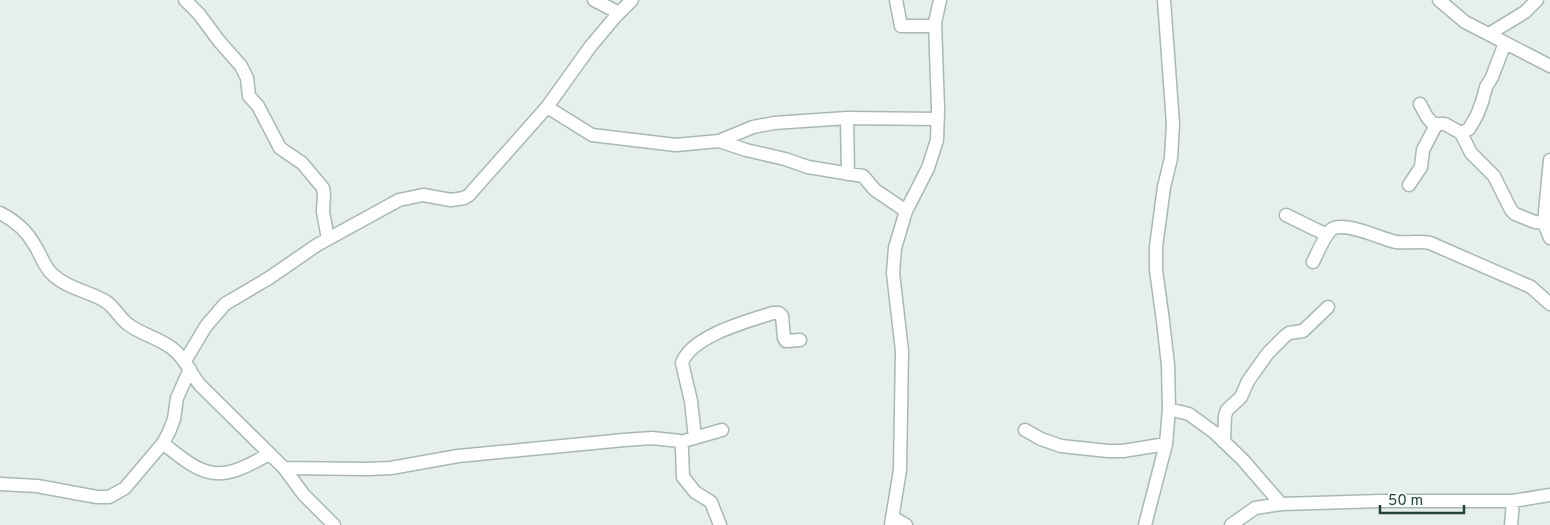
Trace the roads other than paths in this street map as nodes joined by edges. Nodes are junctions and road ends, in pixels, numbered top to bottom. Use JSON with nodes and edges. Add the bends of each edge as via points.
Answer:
{"nodes":[{"id":1,"x":185,"y":0,"type":"edge"},
{"id":2,"x":594,"y":0,"type":"edge"},
{"id":3,"x":632,"y":0,"type":"edge"},
{"id":4,"x":896,"y":0,"type":"edge"},
{"id":5,"x":940,"y":0,"type":"edge"},
{"id":6,"x":1164,"y":0,"type":"edge"},
{"id":7,"x":1439,"y":0,"type":"edge"},
{"id":8,"x":1537,"y":0,"type":"edge"},
{"id":9,"x":619,"y":13,"type":"junction"},
{"id":10,"x":935,"y":26,"type":"junction"},
{"id":11,"x":1489,"y":34,"type":"junction"},
{"id":12,"x":1505,"y":43,"type":"junction"},
{"id":13,"x":1550,"y":66,"type":"edge"},
{"id":14,"x":1420,"y":104,"type":"dead end"},
{"id":15,"x":547,"y":108,"type":"junction"},
{"id":16,"x":846,"y":118,"type":"junction"},
{"id":17,"x":938,"y":119,"type":"junction"},
{"id":18,"x":1436,"y":125,"type":"junction"},
{"id":19,"x":1461,"y":133,"type":"junction"},
{"id":20,"x":719,"y":141,"type":"junction"},
{"id":21,"x":1550,"y":160,"type":"edge"},
{"id":22,"x":848,"y":174,"type":"junction"},
{"id":23,"x":1409,"y":185,"type":"dead end"},
{"id":24,"x":906,"y":211,"type":"junction"},
{"id":25,"x":0,"y":213,"type":"edge"},
{"id":26,"x":1286,"y":215,"type":"dead end"},
{"id":27,"x":1544,"y":223,"type":"junction"},
{"id":28,"x":1327,"y":236,"type":"junction"},
{"id":29,"x":1550,"y":238,"type":"edge"},
{"id":30,"x":328,"y":239,"type":"junction"},
{"id":31,"x":1312,"y":262,"type":"dead end"},
{"id":32,"x":1550,"y":304,"type":"edge"},
{"id":33,"x":1328,"y":306,"type":"dead end"},
{"id":34,"x":800,"y":340,"type":"dead end"},
{"id":35,"x":187,"y":365,"type":"junction"},
{"id":36,"x":1169,"y":409,"type":"junction"},
{"id":37,"x":722,"y":430,"type":"dead end"},
{"id":38,"x":1025,"y":430,"type":"dead end"},
{"id":39,"x":695,"y":438,"type":"junction"},
{"id":40,"x":680,"y":441,"type":"junction"},
{"id":41,"x":163,"y":442,"type":"junction"},
{"id":42,"x":1224,"y":442,"type":"junction"},
{"id":43,"x":1166,"y":444,"type":"junction"},
{"id":44,"x":268,"y":454,"type":"junction"},
{"id":45,"x":284,"y":468,"type":"junction"},
{"id":46,"x":0,"y":484,"type":"edge"},
{"id":47,"x":1550,"y":495,"type":"edge"},
{"id":48,"x":1513,"y":501,"type":"junction"},
{"id":49,"x":1281,"y":504,"type":"junction"},
{"id":50,"x":891,"y":521,"type":"edge"},
{"id":51,"x":334,"y":525,"type":"edge"},
{"id":52,"x":720,"y":525,"type":"edge"},
{"id":53,"x":906,"y":525,"type":"edge"},
{"id":54,"x":1145,"y":525,"type":"edge"},
{"id":55,"x":1231,"y":525,"type":"edge"},
{"id":56,"x":1510,"y":525,"type":"edge"}],
"edges":[{"from":1,"to":30,"type":"street","via":[[241,66],[247,78],[249,96],[258,106],[280,148],[302,163],[323,188]]},
{"from":2,"to":9,"type":"street"},
{"from":3,"to":9,"type":"street"},
{"from":4,"to":10,"type":"street","via":[[901,26]]},
{"from":5,"to":10,"type":"street"},
{"from":6,"to":36,"type":"street","via":[[1173,124],[1171,158],[1156,248],[1156,270],[1165,339]]},
{"from":7,"to":11,"type":"street","via":[[1465,22]]},
{"from":8,"to":11,"type":"street","via":[[1525,12]]},
{"from":9,"to":15,"type":"street","via":[[590,47]]},
{"from":10,"to":17,"type":"street"},
{"from":11,"to":12,"type":"street"},
{"from":12,"to":13,"type":"street"},
{"from":12,"to":19,"type":"street","via":[[1477,115],[1469,129]]},
{"from":14,"to":18,"type":"street","via":[[1431,123]]},
{"from":15,"to":20,"type":"street","via":[[581,130],[600,136],[676,145]]},
{"from":15,"to":30,"type":"street","via":[[476,189],[464,198],[451,200],[423,195],[399,200]]},
{"from":16,"to":17,"type":"street"},
{"from":16,"to":20,"type":"street","via":[[774,123],[753,127]]},
{"from":16,"to":22,"type":"street"},
{"from":17,"to":24,"type":"street","via":[[937,140],[928,168]]},
{"from":18,"to":19,"type":"street","via":[[1445,124]]},
{"from":18,"to":23,"type":"street","via":[[1423,150],[1421,167]]},
{"from":19,"to":27,"type":"street","via":[[1471,153],[1494,176],[1511,210]]},
{"from":20,"to":22,"type":"street","via":[[808,167]]},
{"from":21,"to":27,"type":"street"},
{"from":22,"to":24,"type":"street","via":[[865,178],[875,190]]},
{"from":24,"to":50,"type":"street","via":[[895,248],[893,273],[902,351],[900,470]]},
{"from":25,"to":35,"type":"street","via":[[26,233],[55,277],[107,302],[130,326],[164,342]]},
{"from":26,"to":28,"type":"street"},
{"from":27,"to":29,"type":"street"},
{"from":28,"to":31,"type":"street"},
{"from":28,"to":32,"type":"street","via":[[1337,228],[1361,230],[1398,242],[1430,243],[1532,287]]},
{"from":30,"to":35,"type":"street","via":[[224,304],[206,326]]},
{"from":33,"to":42,"type":"street","via":[[1303,331],[1289,333],[1268,353],[1241,397],[1227,410]]},
{"from":34,"to":39,"type":"street","via":[[786,341],[782,316],[774,313],[743,322],[688,351],[682,362]]},
{"from":35,"to":41,"type":"street","via":[[170,432]]},
{"from":35,"to":44,"type":"street","via":[[200,385]]},
{"from":36,"to":42,"type":"street","via":[[1196,418]]},
{"from":36,"to":43,"type":"street"},
{"from":37,"to":39,"type":"street"},
{"from":38,"to":43,"type":"street","via":[[1061,446],[1108,451]]},
{"from":39,"to":40,"type":"street"},
{"from":40,"to":45,"type":"street","via":[[624,440],[458,456],[383,468]]},
{"from":40,"to":52,"type":"street","via":[[684,477],[695,492],[711,502]]},
{"from":41,"to":44,"type":"street","via":[[196,468],[208,473],[247,467]]},
{"from":41,"to":46,"type":"street","via":[[125,488],[109,496]]},
{"from":42,"to":49,"type":"street"},
{"from":43,"to":54,"type":"street"},
{"from":44,"to":45,"type":"street"},
{"from":45,"to":51,"type":"street","via":[[304,495]]},
{"from":47,"to":48,"type":"street"},
{"from":48,"to":49,"type":"street"},
{"from":48,"to":56,"type":"street"},
{"from":49,"to":55,"type":"street","via":[[1255,508]]},
{"from":50,"to":53,"type":"street"}]}
